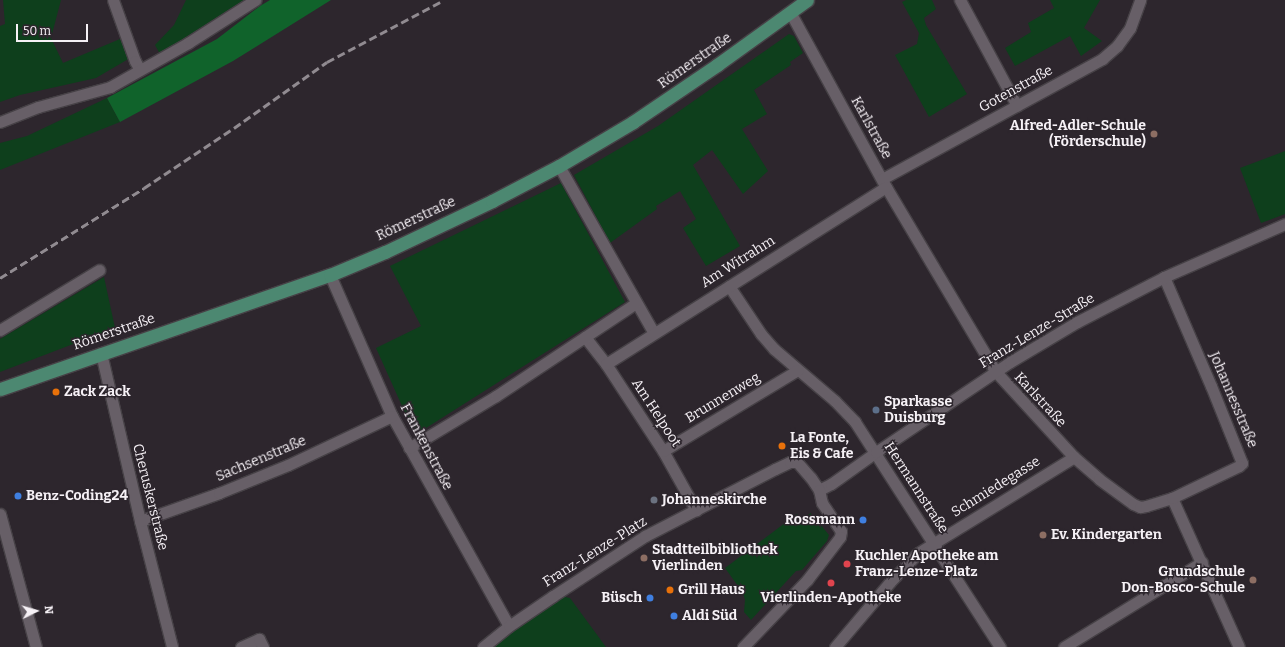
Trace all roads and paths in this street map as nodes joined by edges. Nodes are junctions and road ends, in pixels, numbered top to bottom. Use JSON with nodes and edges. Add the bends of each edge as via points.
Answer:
{"nodes":[{"id":1,"x":113,"y":0,"type":"edge"},
{"id":2,"x":255,"y":0,"type":"edge"},
{"id":3,"x":807,"y":0,"type":"edge"},
{"id":4,"x":960,"y":0,"type":"edge"},
{"id":5,"x":1140,"y":0,"type":"edge"},
{"id":6,"x":790,"y":12,"type":"junction"},
{"id":7,"x":140,"y":70,"type":"junction"},
{"id":8,"x":1017,"y":106,"type":"junction"},
{"id":9,"x":0,"y":122,"type":"edge"},
{"id":10,"x":559,"y":166,"type":"junction"},
{"id":11,"x":884,"y":183,"type":"junction"},
{"id":12,"x":1285,"y":224,"type":"edge"},
{"id":13,"x":99,"y":270,"type":"dead end"},
{"id":14,"x":330,"y":275,"type":"junction"},
{"id":15,"x":1164,"y":277,"type":"junction"},
{"id":16,"x":729,"y":286,"type":"junction"},
{"id":17,"x":636,"y":303,"type":"junction"},
{"id":18,"x":0,"y":330,"type":"edge"},
{"id":19,"x":654,"y":333,"type":"junction"},
{"id":20,"x":585,"y":337,"type":"junction"},
{"id":21,"x":100,"y":353,"type":"junction"},
{"id":22,"x":606,"y":364,"type":"junction"},
{"id":23,"x":798,"y":370,"type":"junction"},
{"id":24,"x":996,"y":372,"type":"junction"},
{"id":25,"x":0,"y":389,"type":"edge"},
{"id":26,"x":392,"y":416,"type":"junction"},
{"id":27,"x":409,"y":448,"type":"junction"},
{"id":28,"x":663,"y":452,"type":"junction"},
{"id":29,"x":876,"y":452,"type":"junction"},
{"id":30,"x":1074,"y":457,"type":"junction"},
{"id":31,"x":819,"y":490,"type":"junction"},
{"id":32,"x":1172,"y":498,"type":"junction"},
{"id":33,"x":696,"y":510,"type":"junction"},
{"id":34,"x":0,"y":514,"type":"edge"},
{"id":35,"x":140,"y":521,"type":"junction"},
{"id":36,"x":934,"y":543,"type":"junction"},
{"id":37,"x":1202,"y":562,"type":"junction"},
{"id":38,"x":509,"y":626,"type":"junction"},
{"id":39,"x":36,"y":647,"type":"edge"},
{"id":40,"x":172,"y":647,"type":"edge"},
{"id":41,"x":241,"y":647,"type":"edge"},
{"id":42,"x":263,"y":647,"type":"edge"},
{"id":43,"x":483,"y":647,"type":"edge"},
{"id":44,"x":743,"y":647,"type":"edge"},
{"id":45,"x":835,"y":647,"type":"edge"},
{"id":46,"x":999,"y":647,"type":"edge"},
{"id":47,"x":1064,"y":647,"type":"edge"},
{"id":48,"x":1240,"y":647,"type":"edge"}],
"edges":[{"from":1,"to":7,"type":"street"},
{"from":2,"to":7,"type":"street"},
{"from":3,"to":6,"type":"main road","name":"Römerstraße"},
{"from":4,"to":8,"type":"street"},
{"from":5,"to":8,"type":"street","name":"Gotenstraße","via":[[1130,28],[1117,46],[1102,59]]},
{"from":6,"to":10,"type":"main road","name":"Römerstraße","via":[[718,65],[633,122]]},
{"from":6,"to":11,"type":"street","name":"Karlstraße"},
{"from":7,"to":9,"type":"street","via":[[98,91],[38,107]]},
{"from":8,"to":11,"type":"street","name":"Gotenstraße"},
{"from":10,"to":14,"type":"main road","name":"Römerstraße","via":[[416,237]]},
{"from":10,"to":17,"type":"street"},
{"from":11,"to":16,"type":"street","name":"Am Witrahm"},
{"from":11,"to":24,"type":"street","name":"Karlstraße"},
{"from":12,"to":15,"type":"street","name":"Franz-Lenze-Straße"},
{"from":13,"to":18,"type":"street"},
{"from":14,"to":21,"type":"main road","name":"Römerstraße"},
{"from":14,"to":26,"type":"street","name":"Frankenstraße"},
{"from":15,"to":24,"type":"street","name":"Franz-Lenze-Straße","via":[[1077,322]]},
{"from":15,"to":32,"type":"street","name":"Johannesstraße","via":[[1242,463]]},
{"from":16,"to":19,"type":"street","name":"Am Witrahm"},
{"from":16,"to":23,"type":"street","name":"Hermannstraße","via":[[761,334]]},
{"from":17,"to":19,"type":"street"},
{"from":17,"to":20,"type":"street"},
{"from":19,"to":22,"type":"street","name":"Am Witrahm"},
{"from":20,"to":22,"type":"street","name":"Am Helpoot"},
{"from":20,"to":27,"type":"street","via":[[496,396]]},
{"from":21,"to":25,"type":"main road","name":"Römerstraße"},
{"from":21,"to":35,"type":"street","name":"Cheruskerstraße"},
{"from":22,"to":28,"type":"street","name":"Am Helpoot"},
{"from":23,"to":28,"type":"street","name":"Brunnenweg"},
{"from":23,"to":29,"type":"street","name":"Hermannstraße","via":[[835,401]]},
{"from":24,"to":29,"type":"street","name":"Franz-Lenze-Straße"},
{"from":24,"to":30,"type":"street","name":"Karlstraße"},
{"from":26,"to":27,"type":"street","name":"Frankenstraße"},
{"from":26,"to":35,"type":"street","name":"Sachsenstraße","via":[[219,494]]},
{"from":27,"to":38,"type":"street","name":"Frankenstraße"},
{"from":28,"to":33,"type":"street","name":"Am Helpoot"},
{"from":29,"to":31,"type":"street","name":"Franz-Lenze-Straße"},
{"from":29,"to":36,"type":"street","name":"Hermannstraße"},
{"from":30,"to":32,"type":"street","name":"Karlstraße","via":[[1140,507]]},
{"from":30,"to":36,"type":"street","name":"Schmiedegasse"},
{"from":31,"to":33,"type":"street","name":"Franz-Lenze-Platz","via":[[804,469],[794,461]]},
{"from":31,"to":44,"type":"street","name":"Franz-Lenze-Platz","via":[[822,503],[841,531],[840,537],[807,580]]},
{"from":32,"to":37,"type":"street"},
{"from":33,"to":38,"type":"street","name":"Franz-Lenze-Platz","via":[[646,536]]},
{"from":34,"to":39,"type":"street"},
{"from":35,"to":40,"type":"street","name":"Cheruskerstraße"},
{"from":36,"to":45,"type":"street","name":"Schmiedegasse","via":[[918,553],[890,582]]},
{"from":36,"to":46,"type":"street","name":"Hermannstraße"},
{"from":37,"to":47,"type":"street"},
{"from":37,"to":48,"type":"street"},
{"from":38,"to":43,"type":"street","name":"Franz-Lenze-Platz"},
{"from":41,"to":42,"type":"street","via":[[259,639]]}]}
